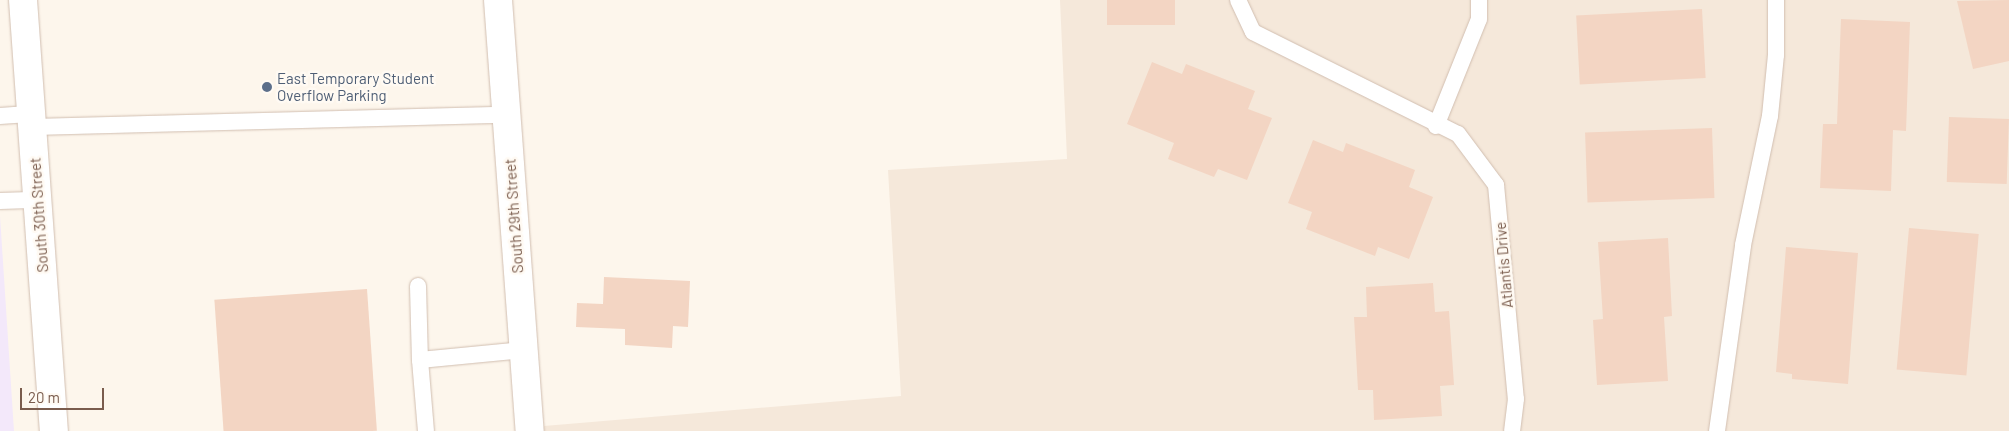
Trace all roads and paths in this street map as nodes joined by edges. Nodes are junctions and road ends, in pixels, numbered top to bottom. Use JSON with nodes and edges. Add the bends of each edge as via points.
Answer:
{"nodes":[{"id":1,"x":23,"y":0,"type":"edge"},
{"id":2,"x":498,"y":0,"type":"edge"},
{"id":3,"x":1238,"y":0,"type":"edge"},
{"id":4,"x":1479,"y":0,"type":"edge"},
{"id":5,"x":1776,"y":0,"type":"edge"},
{"id":6,"x":0,"y":116,"type":"edge"},
{"id":7,"x":507,"y":116,"type":"junction"},
{"id":8,"x":32,"y":121,"type":"junction"},
{"id":9,"x":1436,"y":126,"type":"junction"},
{"id":10,"x":38,"y":200,"type":"junction"},
{"id":11,"x":0,"y":201,"type":"edge"},
{"id":12,"x":418,"y":286,"type":"dead end"},
{"id":13,"x":524,"y":350,"type":"junction"},
{"id":14,"x":420,"y":360,"type":"junction"},
{"id":15,"x":54,"y":431,"type":"edge"},
{"id":16,"x":426,"y":431,"type":"edge"},
{"id":17,"x":530,"y":431,"type":"edge"},
{"id":18,"x":1512,"y":431,"type":"edge"},
{"id":19,"x":1717,"y":431,"type":"edge"}],
"edges":[{"from":1,"to":8,"type":"street","name":"South 30th Street"},
{"from":2,"to":7,"type":"street","name":"South 29th Street"},
{"from":3,"to":9,"type":"lane","name":"Atlantis Drive","via":[[1253,32]]},
{"from":4,"to":9,"type":"lane","via":[[1479,19]]},
{"from":5,"to":19,"type":"lane","via":[[1776,55],[1770,116],[1743,245]]},
{"from":6,"to":8,"type":"lane"},
{"from":7,"to":8,"type":"lane"},
{"from":7,"to":13,"type":"street","name":"South 29th Street"},
{"from":8,"to":10,"type":"street","name":"South 30th Street"},
{"from":9,"to":18,"type":"lane","name":"Atlantis Drive","via":[[1458,134],[1496,185],[1516,399]]},
{"from":10,"to":11,"type":"lane"},
{"from":10,"to":15,"type":"street","name":"South 30th Street"},
{"from":12,"to":14,"type":"lane"},
{"from":13,"to":14,"type":"lane"},
{"from":13,"to":17,"type":"street","name":"South 29th Street"},
{"from":14,"to":16,"type":"lane"}]}
